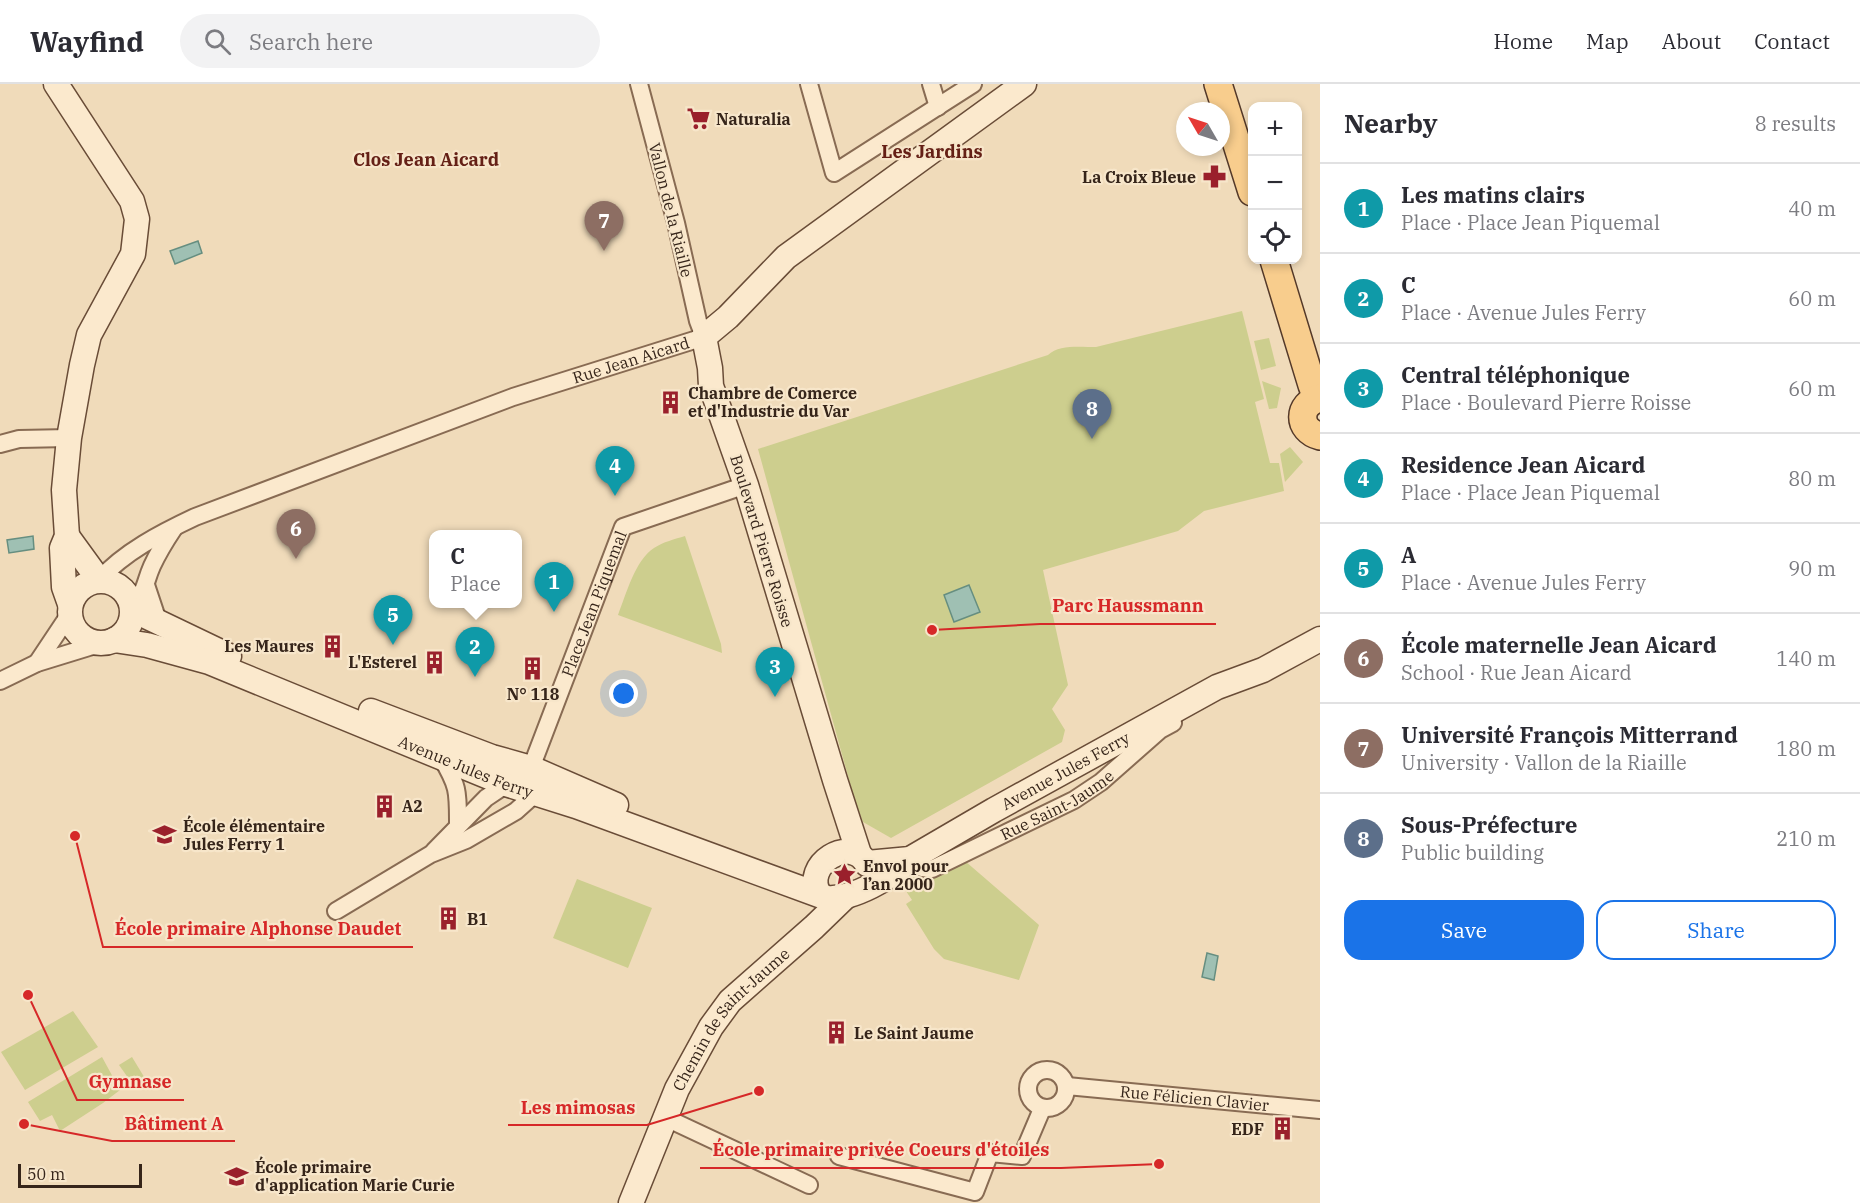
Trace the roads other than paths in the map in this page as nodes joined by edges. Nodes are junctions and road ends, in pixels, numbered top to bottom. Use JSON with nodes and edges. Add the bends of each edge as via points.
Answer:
{"nodes":[{"id":1,"x":56,"y":84,"type":"edge"},
{"id":2,"x":639,"y":84,"type":"edge"},
{"id":3,"x":809,"y":84,"type":"edge"},
{"id":4,"x":931,"y":84,"type":"edge"},
{"id":5,"x":973,"y":84,"type":"edge"},
{"id":6,"x":1024,"y":84,"type":"edge"},
{"id":7,"x":1218,"y":84,"type":"edge"},
{"id":8,"x":938,"y":107,"type":"junction"},
{"id":9,"x":1248,"y":179,"type":"edge"},
{"id":10,"x":1275,"y":264,"type":"edge"},
{"id":11,"x":704,"y":336,"type":"junction"},
{"id":12,"x":1319,"y":398,"type":"edge"},
{"id":13,"x":1320,"y":436,"type":"edge"},
{"id":14,"x":69,"y":438,"type":"junction"},
{"id":15,"x":0,"y":444,"type":"edge"},
{"id":16,"x":746,"y":485,"type":"junction"},
{"id":17,"x":174,"y":527,"type":"junction"},
{"id":18,"x":67,"y":536,"type":"junction"},
{"id":19,"x":99,"y":580,"type":"junction"},
{"id":20,"x":146,"y":585,"type":"junction"},
{"id":21,"x":132,"y":607,"type":"junction"},
{"id":22,"x":70,"y":610,"type":"junction"},
{"id":23,"x":158,"y":621,"type":"junction"},
{"id":24,"x":1320,"y":639,"type":"edge"},
{"id":25,"x":108,"y":642,"type":"junction"},
{"id":26,"x":37,"y":663,"type":"junction"},
{"id":27,"x":0,"y":681,"type":"edge"},
{"id":28,"x":441,"y":756,"type":"junction"},
{"id":29,"x":531,"y":768,"type":"junction"},
{"id":30,"x":506,"y":784,"type":"junction"},
{"id":31,"x":536,"y":793,"type":"junction"},
{"id":32,"x":458,"y":826,"type":"junction"},
{"id":33,"x":430,"y":854,"type":"junction"},
{"id":34,"x":857,"y":865,"type":"junction"},
{"id":35,"x":815,"y":893,"type":"junction"},
{"id":36,"x":844,"y":897,"type":"junction"},
{"id":37,"x":336,"y":911,"type":"dead end"},
{"id":38,"x":796,"y":942,"type":"junction"},
{"id":39,"x":1066,"y":1086,"type":"junction"},
{"id":40,"x":1042,"y":1108,"type":"junction"},
{"id":41,"x":1320,"y":1110,"type":"edge"},
{"id":42,"x":664,"y":1117,"type":"junction"},
{"id":43,"x":838,"y":1156,"type":"dead end"},
{"id":44,"x":809,"y":1185,"type":"dead end"},
{"id":45,"x":631,"y":1203,"type":"edge"}],
"edges":[{"from":1,"to":14,"type":"street","via":[[132,201],[137,219],[133,254],[89,335]]},
{"from":2,"to":11,"type":"street","name":"Vallon de la Riaille"},
{"from":3,"to":8,"type":"street","via":[[834,173]]},
{"from":4,"to":8,"type":"street"},
{"from":5,"to":8,"type":"street"},
{"from":6,"to":11,"type":"street","name":"Rue Jean Aicard","via":[[786,257]]},
{"from":7,"to":9,"type":"main road"},
{"from":10,"to":12,"type":"main road"},
{"from":11,"to":16,"type":"street","name":"Boulevard Pierre Roisse","via":[[711,386]]},
{"from":11,"to":17,"type":"street","name":"Rue Jean Aicard","via":[[513,397]]},
{"from":12,"to":13,"type":"main road","via":[[1305,407],[1303,422],[1312,434]]},
{"from":14,"to":15,"type":"street","via":[[19,439]]},
{"from":14,"to":18,"type":"street","via":[[64,490]]},
{"from":16,"to":29,"type":"street","name":"Place Jean Piquemal","via":[[623,527]]},
{"from":16,"to":34,"type":"street","name":"Boulevard Pierre Roisse"},
{"from":17,"to":19,"type":"street","name":"Rue Jean Aicard","via":[[124,558]]},
{"from":17,"to":20,"type":"street"},
{"from":18,"to":19,"type":"street"},
{"from":18,"to":22,"type":"street","via":[[62,548],[64,587]]},
{"from":19,"to":21,"type":"street","via":[[120,587]]},
{"from":19,"to":22,"type":"street","via":[[89,582],[74,595]]},
{"from":20,"to":21,"type":"street"},
{"from":20,"to":23,"type":"street"},
{"from":21,"to":23,"type":"street","name":"Avenue Jules Ferry"},
{"from":21,"to":25,"type":"street","via":[[130,624],[124,633]]},
{"from":22,"to":25,"type":"street","via":[[80,636],[90,642]]},
{"from":22,"to":26,"type":"street"},
{"from":23,"to":29,"type":"street","name":"Avenue Jules Ferry","via":[[223,654],[492,757]]},
{"from":24,"to":34,"type":"street","name":"Avenue Jules Ferry","via":[[1258,672],[1217,687],[994,810],[885,879]]},
{"from":25,"to":26,"type":"street"},
{"from":25,"to":28,"type":"street","name":"Avenue Jules Ferry","via":[[147,645],[209,662]]},
{"from":26,"to":27,"type":"street"},
{"from":28,"to":30,"type":"street","name":"Avenue Jules Ferry"},
{"from":28,"to":32,"type":"street","via":[[458,793]]},
{"from":29,"to":30,"type":"street"},
{"from":29,"to":31,"type":"street"},
{"from":29,"to":35,"type":"street","name":"Avenue Jules Ferry","via":[[779,870]]},
{"from":30,"to":31,"type":"street","name":"Avenue Jules Ferry"},
{"from":30,"to":32,"type":"street"},
{"from":31,"to":33,"type":"street","via":[[516,812],[466,840]]},
{"from":31,"to":35,"type":"street","name":"Avenue Jules Ferry"},
{"from":32,"to":33,"type":"street"},
{"from":33,"to":37,"type":"street"},
{"from":34,"to":35,"type":"street","via":[[825,861]]},
{"from":34,"to":36,"type":"street"},
{"from":35,"to":36,"type":"street","via":[[827,898]]},
{"from":35,"to":38,"type":"street","name":"Chemin de Saint-Jaume"},
{"from":36,"to":38,"type":"street","name":"Chemin de Saint-Jaume"},
{"from":38,"to":42,"type":"street","name":"Chemin de Saint-Jaume","via":[[723,1010],[692,1060]]},
{"from":39,"to":40,"type":"street","via":[[1060,1104]]},
{"from":39,"to":40,"type":"street","via":[[1061,1075],[1050,1070],[1032,1076],[1028,1095]]},
{"from":39,"to":41,"type":"street","name":"Rue Félicien Clavier"},
{"from":40,"to":43,"type":"street","via":[[1022,1156],[990,1153],[975,1192]]},
{"from":42,"to":44,"type":"street"},
{"from":42,"to":45,"type":"street","name":"Chemin de Saint-Jaume"}]}
